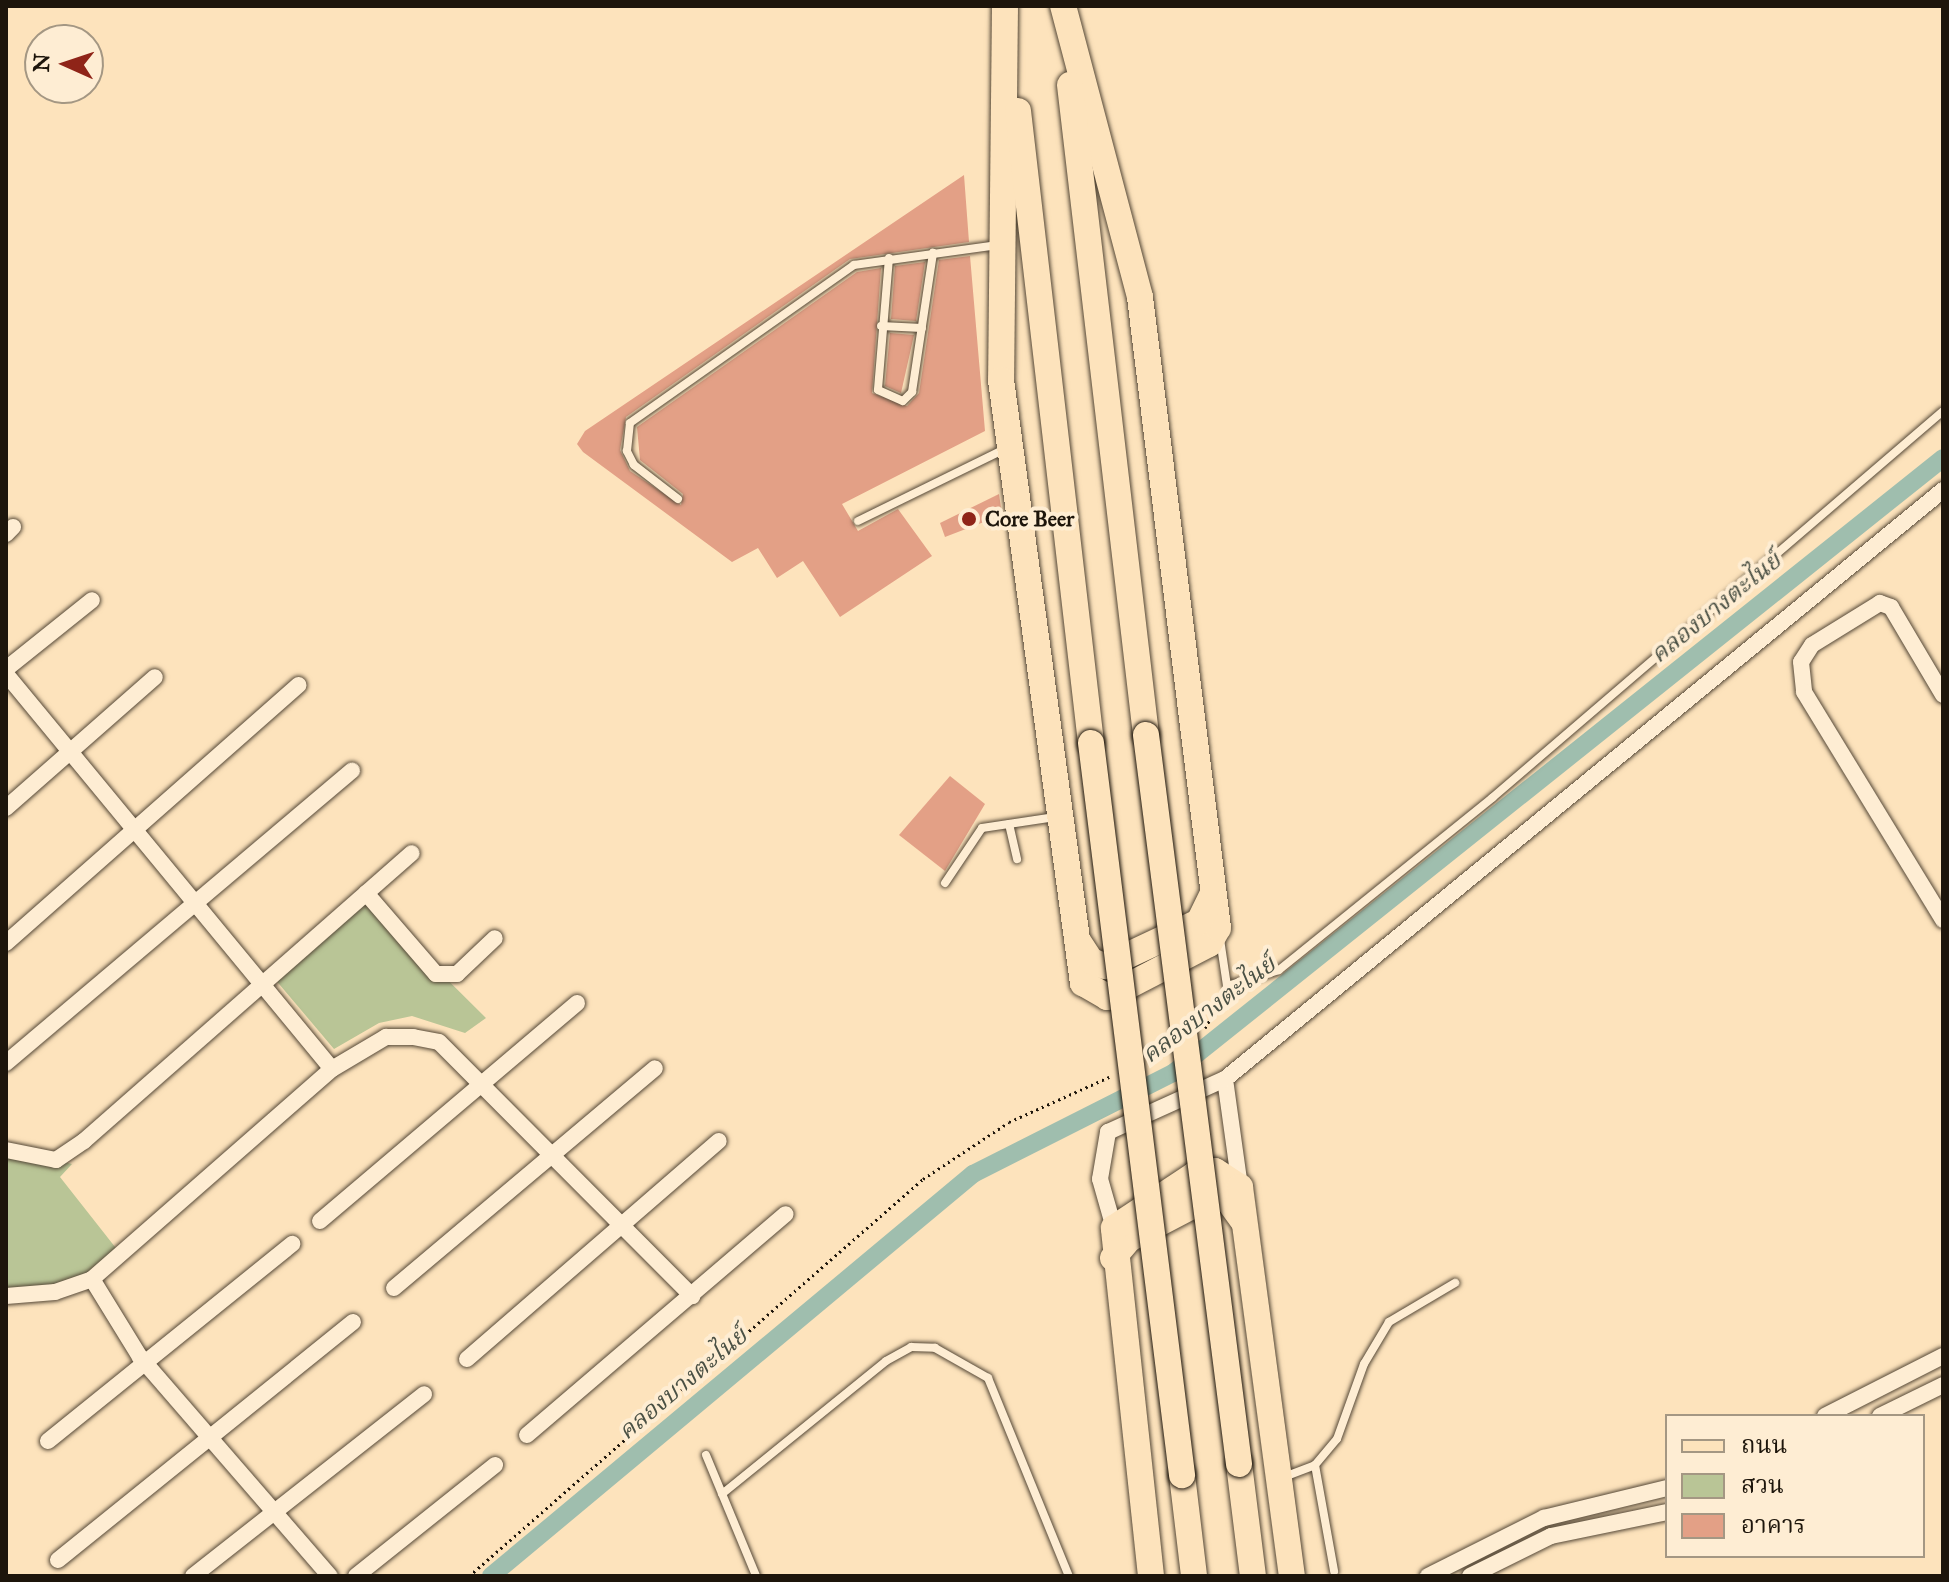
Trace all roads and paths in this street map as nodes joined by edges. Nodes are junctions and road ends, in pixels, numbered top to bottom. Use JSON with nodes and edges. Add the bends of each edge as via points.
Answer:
{"nodes":[{"id":1,"x":1006,"y":6,"type":"edge"},
{"id":2,"x":1062,"y":6,"type":"edge"},
{"id":3,"x":1002,"y":245,"type":"junction"},
{"id":4,"x":933,"y":253,"type":"junction"},
{"id":5,"x":889,"y":258,"type":"junction"},
{"id":6,"x":881,"y":326,"type":"junction"},
{"id":7,"x":922,"y":328,"type":"junction"},
{"id":8,"x":1144,"y":350,"type":"junction"},
{"id":9,"x":1102,"y":357,"type":"junction"},
{"id":10,"x":1943,"y":411,"type":"edge"},
{"id":11,"x":1053,"y":419,"type":"junction"},
{"id":12,"x":1011,"y":438,"type":"junction"},
{"id":13,"x":1943,"y":490,"type":"edge"},
{"id":14,"x":678,"y":499,"type":"dead end"},
{"id":15,"x":858,"y":521,"type":"dead end"},
{"id":16,"x":92,"y":600,"type":"dead end"},
{"id":17,"x":6,"y":672,"type":"edge"},
{"id":18,"x":155,"y":677,"type":"dead end"},
{"id":19,"x":299,"y":685,"type":"dead end"},
{"id":20,"x":1943,"y":695,"type":"edge"},
{"id":21,"x":68,"y":751,"type":"junction"},
{"id":22,"x":352,"y":771,"type":"dead end"},
{"id":23,"x":6,"y":808,"type":"edge"},
{"id":24,"x":1064,"y":816,"type":"junction"},
{"id":25,"x":1009,"y":824,"type":"junction"},
{"id":26,"x":137,"y":829,"type":"junction"},
{"id":27,"x":412,"y":853,"type":"dead end"},
{"id":28,"x":1017,"y":859,"type":"dead end"},
{"id":29,"x":945,"y":883,"type":"dead end"},
{"id":30,"x":366,"y":893,"type":"junction"},
{"id":31,"x":1213,"y":893,"type":"junction"},
{"id":32,"x":196,"y":902,"type":"junction"},
{"id":33,"x":1943,"y":920,"type":"edge"},
{"id":34,"x":1218,"y":928,"type":"junction"},
{"id":35,"x":1075,"y":936,"type":"junction"},
{"id":36,"x":495,"y":938,"type":"dead end"},
{"id":37,"x":6,"y":943,"type":"edge"},
{"id":38,"x":261,"y":982,"type":"junction"},
{"id":39,"x":1227,"y":986,"type":"junction"},
{"id":40,"x":577,"y":1003,"type":"dead end"},
{"id":41,"x":1197,"y":1032,"type":"dead end"},
{"id":42,"x":6,"y":1063,"type":"edge"},
{"id":43,"x":655,"y":1068,"type":"dead end"},
{"id":44,"x":332,"y":1069,"type":"junction"},
{"id":45,"x":1122,"y":1071,"type":"dead end"},
{"id":46,"x":1225,"y":1079,"type":"junction"},
{"id":47,"x":481,"y":1084,"type":"junction"},
{"id":48,"x":719,"y":1141,"type":"dead end"},
{"id":49,"x":6,"y":1150,"type":"edge"},
{"id":50,"x":552,"y":1155,"type":"junction"},
{"id":51,"x":1240,"y":1187,"type":"junction"},
{"id":52,"x":786,"y":1214,"type":"dead end"},
{"id":53,"x":320,"y":1221,"type":"dead end"},
{"id":54,"x":1245,"y":1225,"type":"junction"},
{"id":55,"x":622,"y":1226,"type":"junction"},
{"id":56,"x":1114,"y":1228,"type":"junction"},
{"id":57,"x":292,"y":1244,"type":"dead end"},
{"id":58,"x":1113,"y":1258,"type":"junction"},
{"id":59,"x":92,"y":1279,"type":"junction"},
{"id":60,"x":1455,"y":1283,"type":"dead end"},
{"id":61,"x":394,"y":1288,"type":"dead end"},
{"id":62,"x":6,"y":1296,"type":"edge"},
{"id":63,"x":692,"y":1296,"type":"junction"},
{"id":64,"x":353,"y":1322,"type":"dead end"},
{"id":65,"x":467,"y":1359,"type":"dead end"},
{"id":66,"x":145,"y":1362,"type":"junction"},
{"id":67,"x":1941,"y":1362,"type":"edge"},
{"id":68,"x":1943,"y":1385,"type":"edge"},
{"id":69,"x":424,"y":1394,"type":"dead end"},
{"id":70,"x":1829,"y":1414,"type":"edge"},
{"id":71,"x":1884,"y":1414,"type":"edge"},
{"id":72,"x":527,"y":1435,"type":"dead end"},
{"id":73,"x":206,"y":1439,"type":"junction"},
{"id":74,"x":48,"y":1441,"type":"dead end"},
{"id":75,"x":706,"y":1455,"type":"dead end"},
{"id":76,"x":495,"y":1465,"type":"dead end"},
{"id":77,"x":1315,"y":1465,"type":"junction"},
{"id":78,"x":1279,"y":1479,"type":"junction"},
{"id":79,"x":1663,"y":1489,"type":"edge"},
{"id":80,"x":722,"y":1494,"type":"junction"},
{"id":81,"x":272,"y":1512,"type":"junction"},
{"id":82,"x":1665,"y":1512,"type":"edge"},
{"id":83,"x":58,"y":1560,"type":"dead end"},
{"id":84,"x":1334,"y":1571,"type":"dead end"},
{"id":85,"x":193,"y":1576,"type":"edge"},
{"id":86,"x":330,"y":1576,"type":"edge"},
{"id":87,"x":356,"y":1576,"type":"edge"},
{"id":88,"x":469,"y":1576,"type":"edge"},
{"id":89,"x":756,"y":1576,"type":"edge"},
{"id":90,"x":1069,"y":1576,"type":"edge"},
{"id":91,"x":1151,"y":1576,"type":"edge"},
{"id":92,"x":1194,"y":1576,"type":"edge"},
{"id":93,"x":1253,"y":1576,"type":"edge"},
{"id":94,"x":1292,"y":1576,"type":"edge"},
{"id":95,"x":1428,"y":1576,"type":"edge"},
{"id":96,"x":1470,"y":1576,"type":"edge"}],
"edges":[{"from":1,"to":3,"type":"main road"},
{"from":1,"to":11,"type":"main road"},
{"from":2,"to":8,"type":"main road","via":[[1140,297]]},
{"from":2,"to":9,"type":"main road"},
{"from":3,"to":4,"type":"lane"},
{"from":3,"to":12,"type":"main road","via":[[1001,380]]},
{"from":4,"to":5,"type":"lane"},
{"from":4,"to":7,"type":"lane"},
{"from":5,"to":6,"type":"lane"},
{"from":5,"to":14,"type":"lane","via":[[854,265],[630,423],[627,451],[634,465]]},
{"from":6,"to":7,"type":"lane"},
{"from":6,"to":7,"type":"lane","via":[[878,390],[895,401],[912,392]]},
{"from":8,"to":9,"type":"main road","via":[[1133,313],[1116,308],[1105,322]]},
{"from":8,"to":31,"type":"main road"},
{"from":9,"to":93,"type":"main road","bridge":true},
{"from":10,"to":39,"type":"lane","via":[[1492,798],[1279,970]]},
{"from":11,"to":12,"type":"main road","via":[[1044,391],[1023,384],[1010,395]]},
{"from":11,"to":92,"type":"main road","bridge":true},
{"from":12,"to":15,"type":"lane"},
{"from":12,"to":24,"type":"main road"},
{"from":13,"to":46,"type":"street"},
{"from":16,"to":17,"type":"street"},
{"from":17,"to":21,"type":"street"},
{"from":18,"to":21,"type":"street"},
{"from":19,"to":26,"type":"street"},
{"from":20,"to":33,"type":"street","via":[[1891,607],[1880,603],[1812,645],[1801,662],[1804,692]]},
{"from":21,"to":23,"type":"street"},
{"from":21,"to":26,"type":"street"},
{"from":22,"to":32,"type":"street"},
{"from":24,"to":25,"type":"lane"},
{"from":24,"to":35,"type":"main road"},
{"from":25,"to":28,"type":"lane"},
{"from":25,"to":29,"type":"lane","via":[[971,836]]},
{"from":26,"to":32,"type":"street"},
{"from":26,"to":37,"type":"street"},
{"from":27,"to":30,"type":"street"},
{"from":30,"to":36,"type":"street","via":[[418,961],[436,974],[457,974]]},
{"from":30,"to":38,"type":"street"},
{"from":31,"to":34,"type":"main road"},
{"from":31,"to":35,"type":"main road","via":[[1199,922],[1105,966],[1091,961]]},
{"from":32,"to":38,"type":"street"},
{"from":32,"to":42,"type":"street"},
{"from":34,"to":35,"type":"main road","via":[[1209,944],[1107,997],[1083,983]]},
{"from":34,"to":39,"type":"lane"},
{"from":38,"to":44,"type":"street"},
{"from":38,"to":49,"type":"street","via":[[56,1160]]},
{"from":39,"to":41,"type":"path","via":[[1218,1012]]},
{"from":40,"to":47,"type":"street"},
{"from":43,"to":50,"type":"street"},
{"from":44,"to":47,"type":"street","via":[[386,1037],[413,1037],[439,1042]]},
{"from":44,"to":59,"type":"street"},
{"from":45,"to":88,"type":"path","via":[[1009,1122],[923,1179]]},
{"from":46,"to":51,"type":"street"},
{"from":46,"to":56,"type":"street","via":[[1108,1132],[1100,1179]]},
{"from":47,"to":50,"type":"street"},
{"from":47,"to":53,"type":"street"},
{"from":48,"to":55,"type":"street"},
{"from":50,"to":55,"type":"street"},
{"from":50,"to":61,"type":"street"},
{"from":51,"to":54,"type":"main road"},
{"from":51,"to":56,"type":"main road","via":[[1224,1172],[1194,1175]]},
{"from":52,"to":63,"type":"street"},
{"from":54,"to":58,"type":"main road","via":[[1234,1201],[1210,1200],[1129,1239]]},
{"from":54,"to":78,"type":"main road"},
{"from":55,"to":63,"type":"street"},
{"from":55,"to":65,"type":"street"},
{"from":56,"to":58,"type":"main road"},
{"from":57,"to":66,"type":"street"},
{"from":58,"to":91,"type":"main road"},
{"from":59,"to":62,"type":"street","via":[[55,1292]]},
{"from":59,"to":66,"type":"street"},
{"from":60,"to":77,"type":"lane","via":[[1389,1322],[1364,1364],[1343,1427]]},
{"from":63,"to":72,"type":"street"},
{"from":64,"to":73,"type":"street"},
{"from":66,"to":73,"type":"street"},
{"from":66,"to":74,"type":"street"},
{"from":67,"to":70,"type":"street"},
{"from":68,"to":71,"type":"street"},
{"from":69,"to":81,"type":"street"},
{"from":73,"to":81,"type":"street"},
{"from":73,"to":83,"type":"street"},
{"from":75,"to":80,"type":"lane"},
{"from":76,"to":87,"type":"street"},
{"from":77,"to":78,"type":"lane"},
{"from":77,"to":84,"type":"lane"},
{"from":78,"to":94,"type":"main road"},
{"from":79,"to":95,"type":"street","via":[[1544,1518]]},
{"from":80,"to":89,"type":"lane"},
{"from":80,"to":90,"type":"lane","via":[[886,1361],[911,1347],[935,1348],[988,1378]]},
{"from":81,"to":85,"type":"street"},
{"from":81,"to":86,"type":"street"},
{"from":82,"to":96,"type":"street","via":[[1551,1536]]}]}
